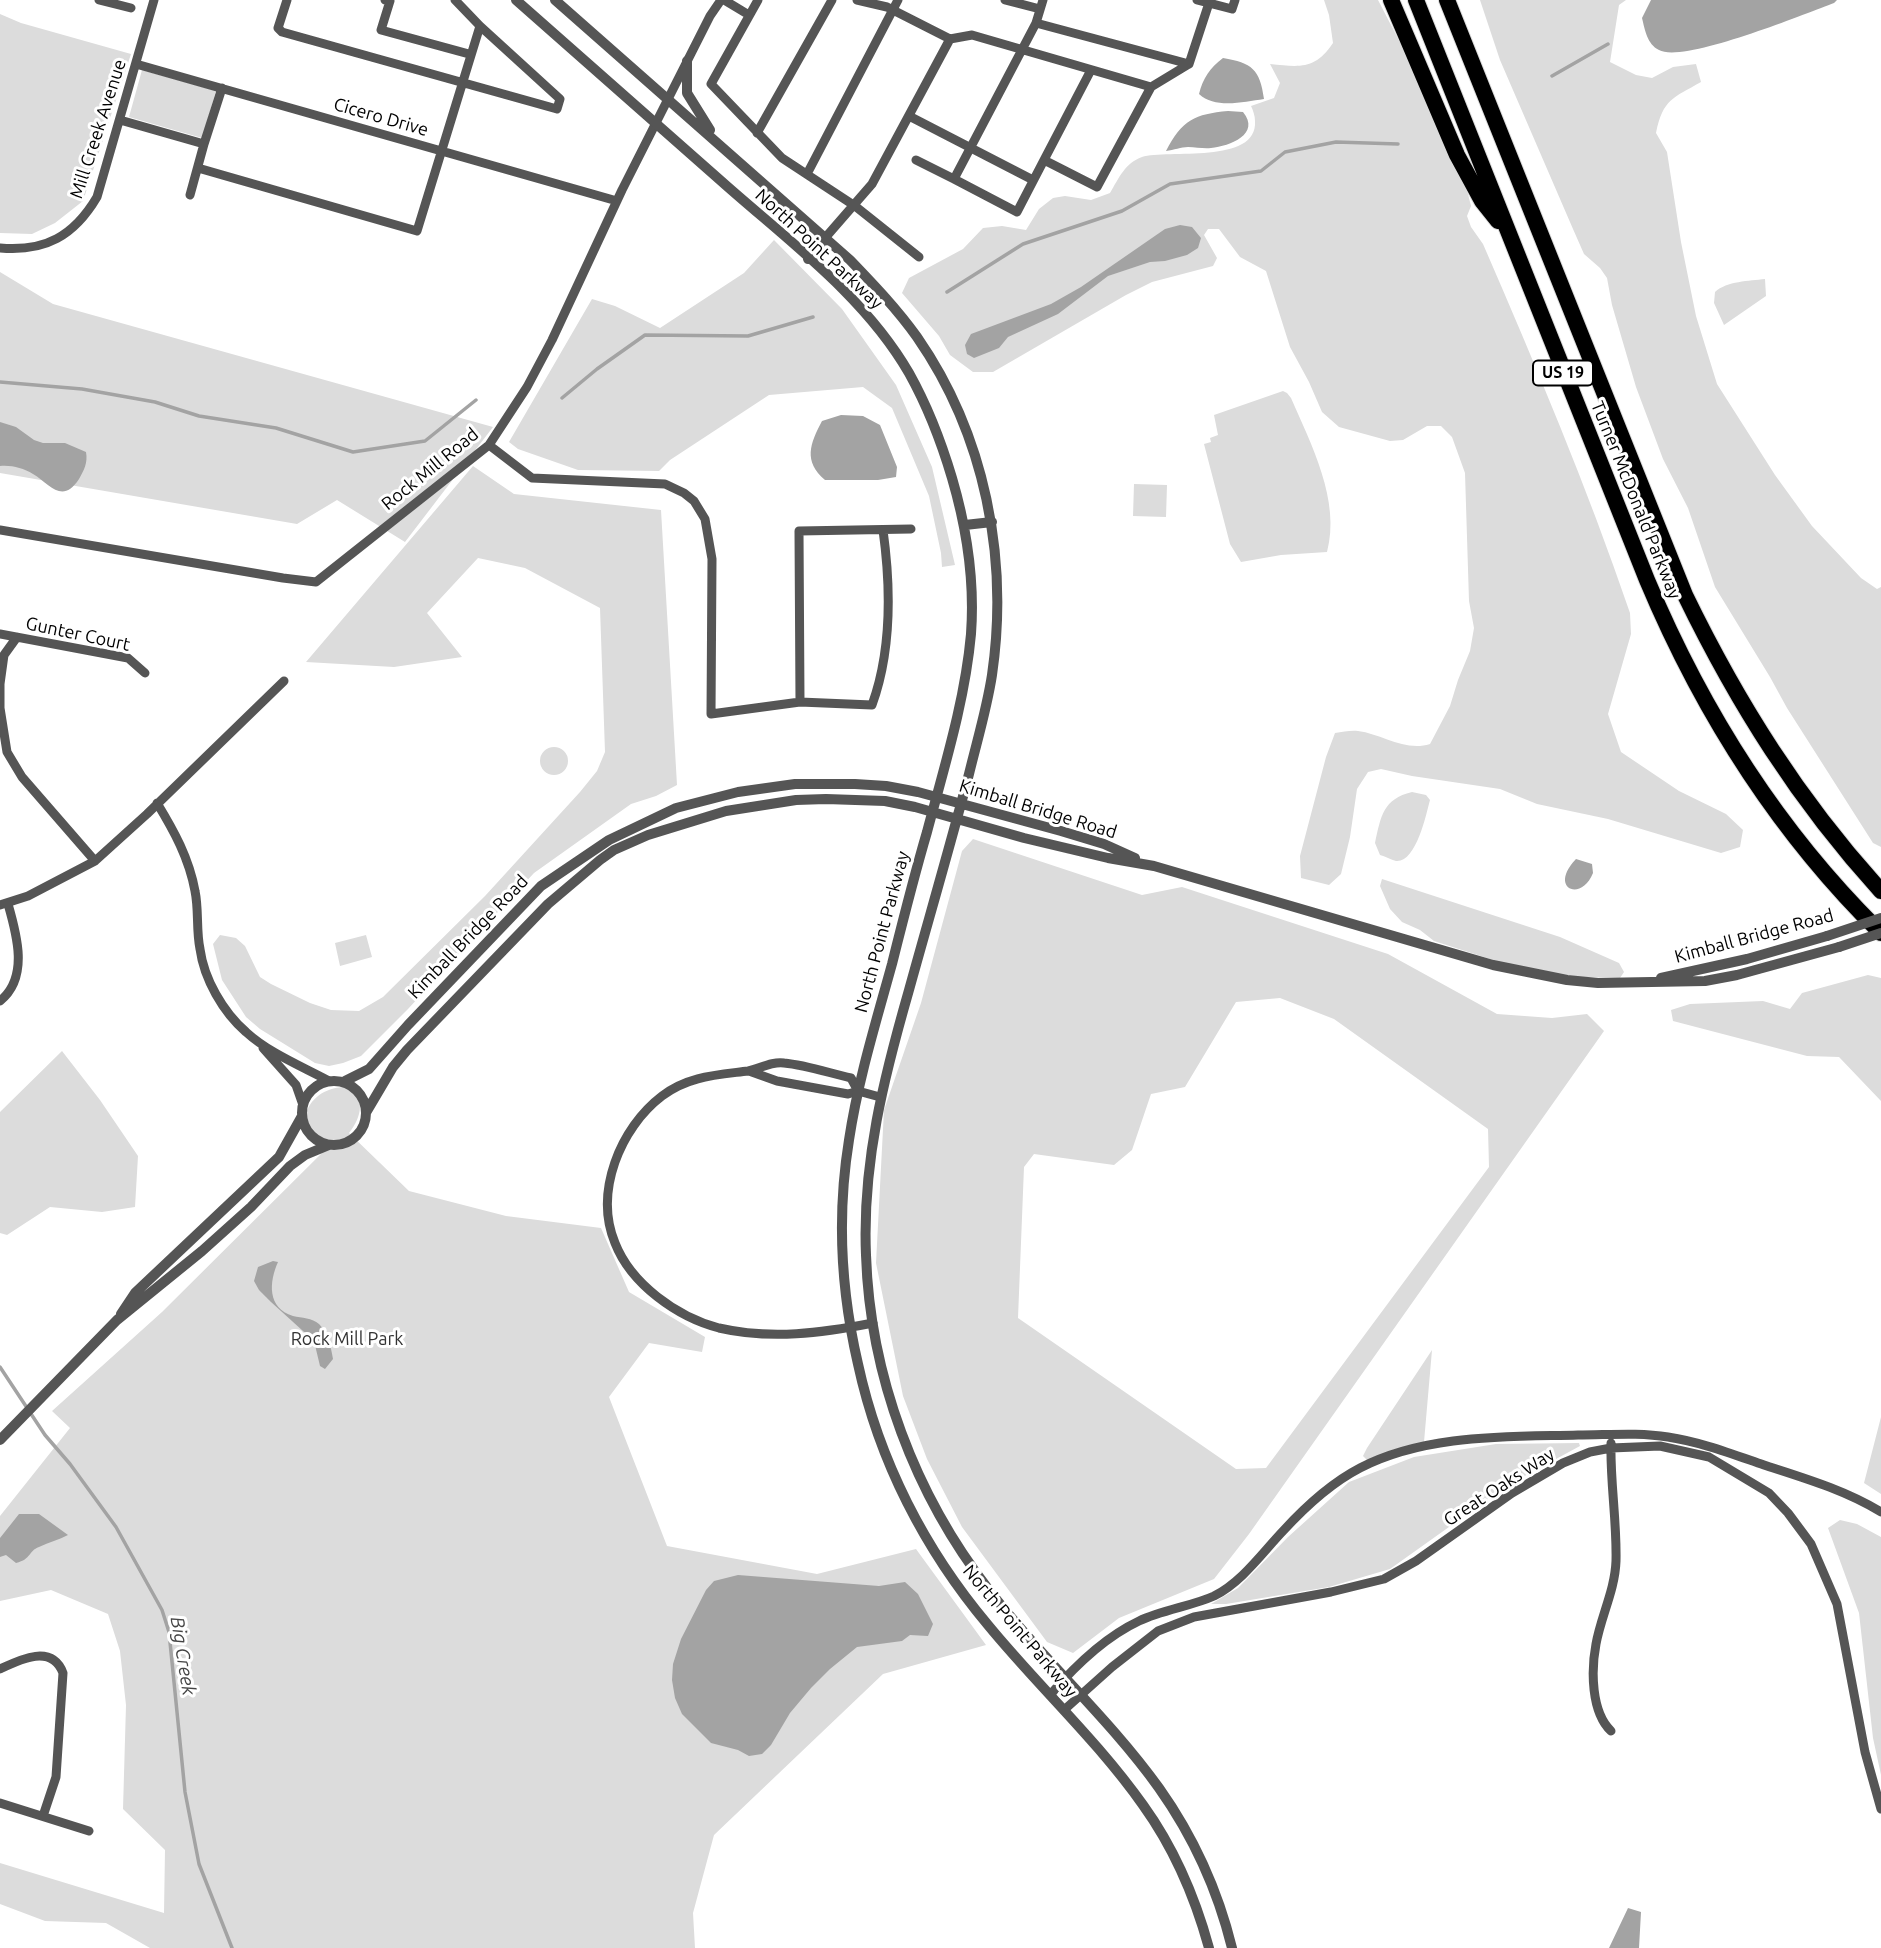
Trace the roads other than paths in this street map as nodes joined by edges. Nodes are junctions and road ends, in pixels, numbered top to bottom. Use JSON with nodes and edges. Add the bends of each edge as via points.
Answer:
{"nodes":[{"id":1,"x":99,"y":0,"type":"edge"},
{"id":2,"x":154,"y":0,"type":"edge"},
{"id":3,"x":287,"y":0,"type":"edge"},
{"id":4,"x":385,"y":0,"type":"edge"},
{"id":5,"x":455,"y":0,"type":"edge"},
{"id":6,"x":516,"y":0,"type":"edge"},
{"id":7,"x":555,"y":0,"type":"edge"},
{"id":8,"x":723,"y":0,"type":"edge"},
{"id":9,"x":758,"y":0,"type":"edge"},
{"id":10,"x":832,"y":0,"type":"edge"},
{"id":11,"x":857,"y":0,"type":"edge"},
{"id":12,"x":898,"y":0,"type":"edge"},
{"id":13,"x":1005,"y":0,"type":"edge"},
{"id":14,"x":1197,"y":0,"type":"edge"},
{"id":15,"x":1235,"y":0,"type":"edge"},
{"id":16,"x":1391,"y":0,"type":"edge"},
{"id":17,"x":1416,"y":0,"type":"edge"},
{"id":18,"x":1447,"y":0,"type":"edge"},
{"id":19,"x":1209,"y":3,"type":"junction"},
{"id":20,"x":1042,"y":5,"type":"edge"},
{"id":21,"x":131,"y":8,"type":"dead end"},
{"id":22,"x":895,"y":11,"type":"junction"},
{"id":23,"x":749,"y":15,"type":"junction"},
{"id":24,"x":1036,"y":23,"type":"junction"},
{"id":25,"x":480,"y":26,"type":"junction"},
{"id":26,"x":950,"y":38,"type":"junction"},
{"id":27,"x":1021,"y":48,"type":"junction"},
{"id":28,"x":469,"y":54,"type":"junction"},
{"id":29,"x":687,"y":61,"type":"junction"},
{"id":30,"x":136,"y":64,"type":"junction"},
{"id":31,"x":1189,"y":64,"type":"junction"},
{"id":32,"x":1091,"y":70,"type":"junction"},
{"id":33,"x":461,"y":82,"type":"junction"},
{"id":34,"x":1151,"y":87,"type":"junction"},
{"id":35,"x":222,"y":88,"type":"junction"},
{"id":36,"x":669,"y":99,"type":"junction"},
{"id":37,"x":909,"y":116,"type":"junction"},
{"id":38,"x":120,"y":120,"type":"junction"},
{"id":39,"x":657,"y":125,"type":"junction"},
{"id":40,"x":757,"y":133,"type":"junction"},
{"id":41,"x":204,"y":144,"type":"junction"},
{"id":42,"x":719,"y":144,"type":"junction"},
{"id":43,"x":970,"y":148,"type":"junction"},
{"id":44,"x":441,"y":151,"type":"junction"},
{"id":45,"x":916,"y":160,"type":"dead end"},
{"id":46,"x":1044,"y":160,"type":"junction"},
{"id":47,"x":198,"y":168,"type":"junction"},
{"id":48,"x":807,"y":174,"type":"junction"},
{"id":49,"x":954,"y":179,"type":"junction"},
{"id":50,"x":1033,"y":180,"type":"junction"},
{"id":51,"x":190,"y":195,"type":"dead end"},
{"id":52,"x":617,"y":201,"type":"junction"},
{"id":53,"x":855,"y":206,"type":"junction"},
{"id":54,"x":1508,"y":234,"type":"junction"},
{"id":55,"x":825,"y":238,"type":"junction"},
{"id":56,"x":0,"y":248,"type":"edge"},
{"id":57,"x":919,"y":257,"type":"dead end"},
{"id":58,"x":808,"y":258,"type":"junction"},
{"id":59,"x":489,"y":445,"type":"junction"},
{"id":60,"x":992,"y":522,"type":"junction"},
{"id":61,"x":965,"y":525,"type":"junction"},
{"id":62,"x":911,"y":529,"type":"dead end"},
{"id":63,"x":0,"y":530,"type":"edge"},
{"id":64,"x":883,"y":530,"type":"junction"},
{"id":65,"x":0,"y":634,"type":"edge"},
{"id":66,"x":17,"y":637,"type":"junction"},
{"id":67,"x":145,"y":673,"type":"dead end"},
{"id":68,"x":284,"y":681,"type":"dead end"},
{"id":69,"x":800,"y":702,"type":"junction"},
{"id":70,"x":937,"y":797,"type":"junction"},
{"id":71,"x":157,"y":803,"type":"junction"},
{"id":72,"x":961,"y":804,"type":"junction"},
{"id":73,"x":933,"y":811,"type":"junction"},
{"id":74,"x":957,"y":819,"type":"junction"},
{"id":75,"x":95,"y":861,"type":"junction"},
{"id":76,"x":1154,"y":866,"type":"junction"},
{"id":77,"x":1881,"y":891,"type":"edge"},
{"id":78,"x":4,"y":905,"type":"edge"},
{"id":79,"x":1881,"y":918,"type":"edge"},
{"id":80,"x":1881,"y":933,"type":"edge"},
{"id":81,"x":1634,"y":983,"type":"junction"},
{"id":82,"x":0,"y":1001,"type":"edge"},
{"id":83,"x":259,"y":1044,"type":"junction"},
{"id":84,"x":749,"y":1071,"type":"junction"},
{"id":85,"x":329,"y":1081,"type":"junction"},
{"id":86,"x":345,"y":1082,"type":"junction"},
{"id":87,"x":858,"y":1091,"type":"junction"},
{"id":88,"x":880,"y":1097,"type":"junction"},
{"id":89,"x":302,"y":1111,"type":"junction"},
{"id":90,"x":367,"y":1111,"type":"junction"},
{"id":91,"x":329,"y":1145,"type":"junction"},
{"id":92,"x":117,"y":1320,"type":"junction"},
{"id":93,"x":873,"y":1323,"type":"junction"},
{"id":94,"x":850,"y":1328,"type":"junction"},
{"id":95,"x":1611,"y":1435,"type":"junction"},
{"id":96,"x":0,"y":1440,"type":"edge"},
{"id":97,"x":1611,"y":1448,"type":"junction"},
{"id":98,"x":1881,"y":1512,"type":"edge"},
{"id":99,"x":0,"y":1669,"type":"edge"},
{"id":100,"x":1065,"y":1678,"type":"junction"},
{"id":101,"x":1050,"y":1695,"type":"junction"},
{"id":102,"x":1080,"y":1695,"type":"junction"},
{"id":103,"x":1064,"y":1710,"type":"junction"},
{"id":104,"x":1611,"y":1731,"type":"dead end"},
{"id":105,"x":0,"y":1803,"type":"edge"},
{"id":106,"x":1881,"y":1809,"type":"edge"},
{"id":107,"x":43,"y":1816,"type":"junction"},
{"id":108,"x":89,"y":1831,"type":"dead end"},
{"id":109,"x":1209,"y":1948,"type":"edge"},
{"id":110,"x":1232,"y":1948,"type":"edge"}],
"edges":[{"from":1,"to":21,"type":"street"},
{"from":2,"to":30,"type":"street","name":"Mill Creek Avenue"},
{"from":3,"to":33,"type":"street","via":[[278,28],[282,32]]},
{"from":4,"to":28,"type":"street","via":[[390,1],[381,30]]},
{"from":5,"to":25,"type":"street"},
{"from":6,"to":39,"type":"street","name":"North Point Parkway"},
{"from":7,"to":36,"type":"street","name":"North Point Parkway"},
{"from":8,"to":23,"type":"street"},
{"from":8,"to":29,"type":"street","name":"Rock Mill Road"},
{"from":9,"to":23,"type":"street"},
{"from":10,"to":40,"type":"street"},
{"from":11,"to":22,"type":"street"},
{"from":12,"to":22,"type":"street"},
{"from":13,"to":20,"type":"street"},
{"from":14,"to":19,"type":"street"},
{"from":15,"to":19,"type":"street","via":[[1232,9]]},
{"from":16,"to":54,"type":"highway","via":[[1457,155],[1482,201]]},
{"from":17,"to":54,"type":"highway","name":"Turner McDonald Parkway","number":"US 19"},
{"from":18,"to":77,"type":"highway","name":"Turner McDonald Parkway","number":"US 19","via":[[1709,646],[1799,792]]},
{"from":19,"to":31,"type":"street"},
{"from":20,"to":24,"type":"street"},
{"from":22,"to":26,"type":"street"},
{"from":22,"to":48,"type":"street"},
{"from":23,"to":40,"type":"street","via":[[711,84]]},
{"from":24,"to":27,"type":"street"},
{"from":24,"to":31,"type":"street"},
{"from":25,"to":28,"type":"street"},
{"from":25,"to":33,"type":"street","via":[[560,99],[557,109]]},
{"from":26,"to":27,"type":"street","via":[[972,35]]},
{"from":26,"to":37,"type":"street"},
{"from":27,"to":32,"type":"street"},
{"from":27,"to":43,"type":"street"},
{"from":28,"to":33,"type":"street"},
{"from":29,"to":36,"type":"street","name":"Rock Mill Road"},
{"from":29,"to":42,"type":"street","via":[[687,93]]},
{"from":30,"to":35,"type":"street","name":"Cicero Drive"},
{"from":30,"to":38,"type":"street","name":"Mill Creek Avenue"},
{"from":31,"to":34,"type":"street"},
{"from":32,"to":34,"type":"street"},
{"from":32,"to":46,"type":"street"},
{"from":33,"to":44,"type":"street"},
{"from":34,"to":46,"type":"street","via":[[1097,187]]},
{"from":35,"to":41,"type":"street"},
{"from":35,"to":44,"type":"street","name":"Cicero Drive"},
{"from":36,"to":39,"type":"street","name":"Rock Mill Road"},
{"from":36,"to":42,"type":"street","name":"North Point Parkway"},
{"from":37,"to":43,"type":"street"},
{"from":37,"to":53,"type":"street"},
{"from":38,"to":41,"type":"street"},
{"from":38,"to":56,"type":"street","name":"Mill Creek Avenue","via":[[97,197],[82,219],[51,243],[20,250]]},
{"from":39,"to":52,"type":"street","name":"Rock Mill Road"},
{"from":39,"to":58,"type":"street","name":"North Point Parkway"},
{"from":40,"to":48,"type":"street"},
{"from":41,"to":47,"type":"street"},
{"from":42,"to":55,"type":"street","name":"North Point Parkway"},
{"from":43,"to":49,"type":"street"},
{"from":43,"to":50,"type":"street"},
{"from":44,"to":47,"type":"street","via":[[417,231]]},
{"from":44,"to":52,"type":"street","name":"Cicero Drive"},
{"from":45,"to":49,"type":"street"},
{"from":46,"to":50,"type":"street"},
{"from":47,"to":51,"type":"street"},
{"from":48,"to":53,"type":"street"},
{"from":49,"to":50,"type":"street","via":[[1017,212]]},
{"from":52,"to":59,"type":"street","name":"Rock Mill Road","via":[[546,352]]},
{"from":53,"to":55,"type":"street"},
{"from":53,"to":57,"type":"street"},
{"from":54,"to":80,"type":"highway","name":"Turner McDonald Parkway","number":"US 19","via":[[1656,602],[1703,699],[1778,813]]},
{"from":55,"to":58,"type":"street"},
{"from":55,"to":60,"type":"street","name":"North Point Parkway","via":[[886,299],[935,366],[963,424]]},
{"from":58,"to":61,"type":"street","name":"North Point Parkway","via":[[861,309],[908,371],[939,435]]},
{"from":59,"to":63,"type":"street","name":"Rock Mill Road","via":[[316,582]]},
{"from":59,"to":69,"type":"street","via":[[532,478],[665,484],[694,501],[705,519],[712,559],[711,715]]},
{"from":60,"to":61,"type":"street"},
{"from":60,"to":72,"type":"street","name":"North Point Parkway","via":[[997,565],[996,644]]},
{"from":61,"to":70,"type":"street","name":"North Point Parkway","via":[[971,632],[960,703]]},
{"from":62,"to":64,"type":"street"},
{"from":64,"to":69,"type":"street","via":[[889,572],[887,650],[872,705]]},
{"from":64,"to":69,"type":"street","via":[[799,531]]},
{"from":65,"to":66,"type":"street","name":"Gunter Court"},
{"from":66,"to":67,"type":"street","name":"Gunter Court","via":[[128,658]]},
{"from":66,"to":75,"type":"street","via":[[4,655],[0,684],[7,752],[22,777]]},
{"from":68,"to":71,"type":"street"},
{"from":70,"to":72,"type":"street","name":"Kimball Bridge Road"},
{"from":70,"to":73,"type":"street","name":"North Point Parkway"},
{"from":70,"to":86,"type":"street","name":"Kimball Bridge Road","via":[[855,783],[795,784],[676,808],[629,830],[541,886],[369,1069]]},
{"from":71,"to":75,"type":"street"},
{"from":71,"to":83,"type":"street","via":[[187,856],[196,892],[200,950],[209,979],[233,1019]]},
{"from":72,"to":74,"type":"street","name":"North Point Parkway"},
{"from":72,"to":76,"type":"street","name":"Kimball Bridge Road","via":[[1104,845]]},
{"from":73,"to":74,"type":"street","name":"Kimball Bridge Road"},
{"from":73,"to":87,"type":"street","name":"North Point Parkway"},
{"from":73,"to":90,"type":"street","name":"Kimball Bridge Road","via":[[855,799],[768,803],[680,824],[614,850],[548,904],[407,1050]]},
{"from":74,"to":76,"type":"street","name":"Kimball Bridge Road"},
{"from":74,"to":88,"type":"street","name":"North Point Parkway"},
{"from":75,"to":78,"type":"street"},
{"from":76,"to":81,"type":"street","name":"Kimball Bridge Road","via":[[1493,965],[1567,980]]},
{"from":78,"to":82,"type":"street","via":[[19,942],[12,992]]},
{"from":79,"to":81,"type":"street","name":"Kimball Bridge Road","bridge":true,"via":[[1747,960]]},
{"from":80,"to":81,"type":"street","name":"Kimball Bridge Road","bridge":true,"via":[[1737,975],[1705,981]]},
{"from":83,"to":85,"type":"street"},
{"from":83,"to":89,"type":"street","via":[[296,1085]]},
{"from":84,"to":87,"type":"street","via":[[777,1081],[848,1094]]},
{"from":84,"to":87,"type":"street","via":[[781,1062],[851,1078]]},
{"from":84,"to":94,"type":"street","via":[[683,1083],[662,1096],[635,1125],[614,1161],[610,1180],[607,1200],[614,1241],[645,1285],[698,1321],[772,1335]]},
{"from":85,"to":86,"type":"street"},
{"from":85,"to":89,"type":"street","via":[[314,1087]]},
{"from":86,"to":90,"type":"street","via":[[362,1094]]},
{"from":87,"to":88,"type":"street"},
{"from":87,"to":94,"type":"street","name":"North Point Parkway","via":[[842,1219]]},
{"from":88,"to":93,"type":"street","name":"North Point Parkway","via":[[865,1208]]},
{"from":89,"to":91,"type":"street","via":[[310,1135]]},
{"from":89,"to":92,"type":"street","via":[[279,1157],[135,1293]]},
{"from":90,"to":91,"type":"street","via":[[358,1135],[340,1145]]},
{"from":91,"to":92,"type":"street","via":[[290,1166],[202,1251]]},
{"from":92,"to":96,"type":"street"},
{"from":93,"to":94,"type":"street"},
{"from":93,"to":100,"type":"street","name":"North Point Parkway","via":[[892,1405],[930,1498],[989,1591]]},
{"from":94,"to":101,"type":"street","name":"North Point Parkway","via":[[881,1443],[910,1509],[985,1623]]},
{"from":95,"to":97,"type":"street"},
{"from":95,"to":98,"type":"street","name":"Great Oaks Way","via":[[1700,1444],[1845,1493]]},
{"from":95,"to":100,"type":"street","name":"Great Oaks Way","via":[[1438,1443],[1362,1467],[1327,1489],[1259,1559],[1214,1595],[1138,1622]]},
{"from":97,"to":102,"type":"street","name":"Great Oaks Way","via":[[1549,1470],[1384,1579],[1194,1616],[1158,1631]]},
{"from":97,"to":104,"type":"street","via":[[1616,1563],[1596,1645],[1594,1678],[1597,1707]]},
{"from":97,"to":106,"type":"street","name":"Great Oaks Way","via":[[1660,1446],[1709,1457],[1769,1493],[1798,1525],[1837,1604],[1865,1752]]},
{"from":99,"to":107,"type":"street","via":[[23,1658],[42,1656],[56,1661],[64,1674],[56,1777]]},
{"from":100,"to":101,"type":"street","name":"Great Oaks Way"},
{"from":100,"to":102,"type":"street","name":"North Point Parkway"},
{"from":101,"to":103,"type":"street","name":"North Point Parkway"},
{"from":102,"to":103,"type":"street","name":"Great Oaks Way"},
{"from":102,"to":110,"type":"street","name":"North Point Parkway","via":[[1146,1772],[1182,1824],[1215,1893]]},
{"from":103,"to":109,"type":"street","name":"North Point Parkway","via":[[1154,1821],[1186,1880]]},
{"from":105,"to":107,"type":"street"},
{"from":107,"to":108,"type":"street"}]}
